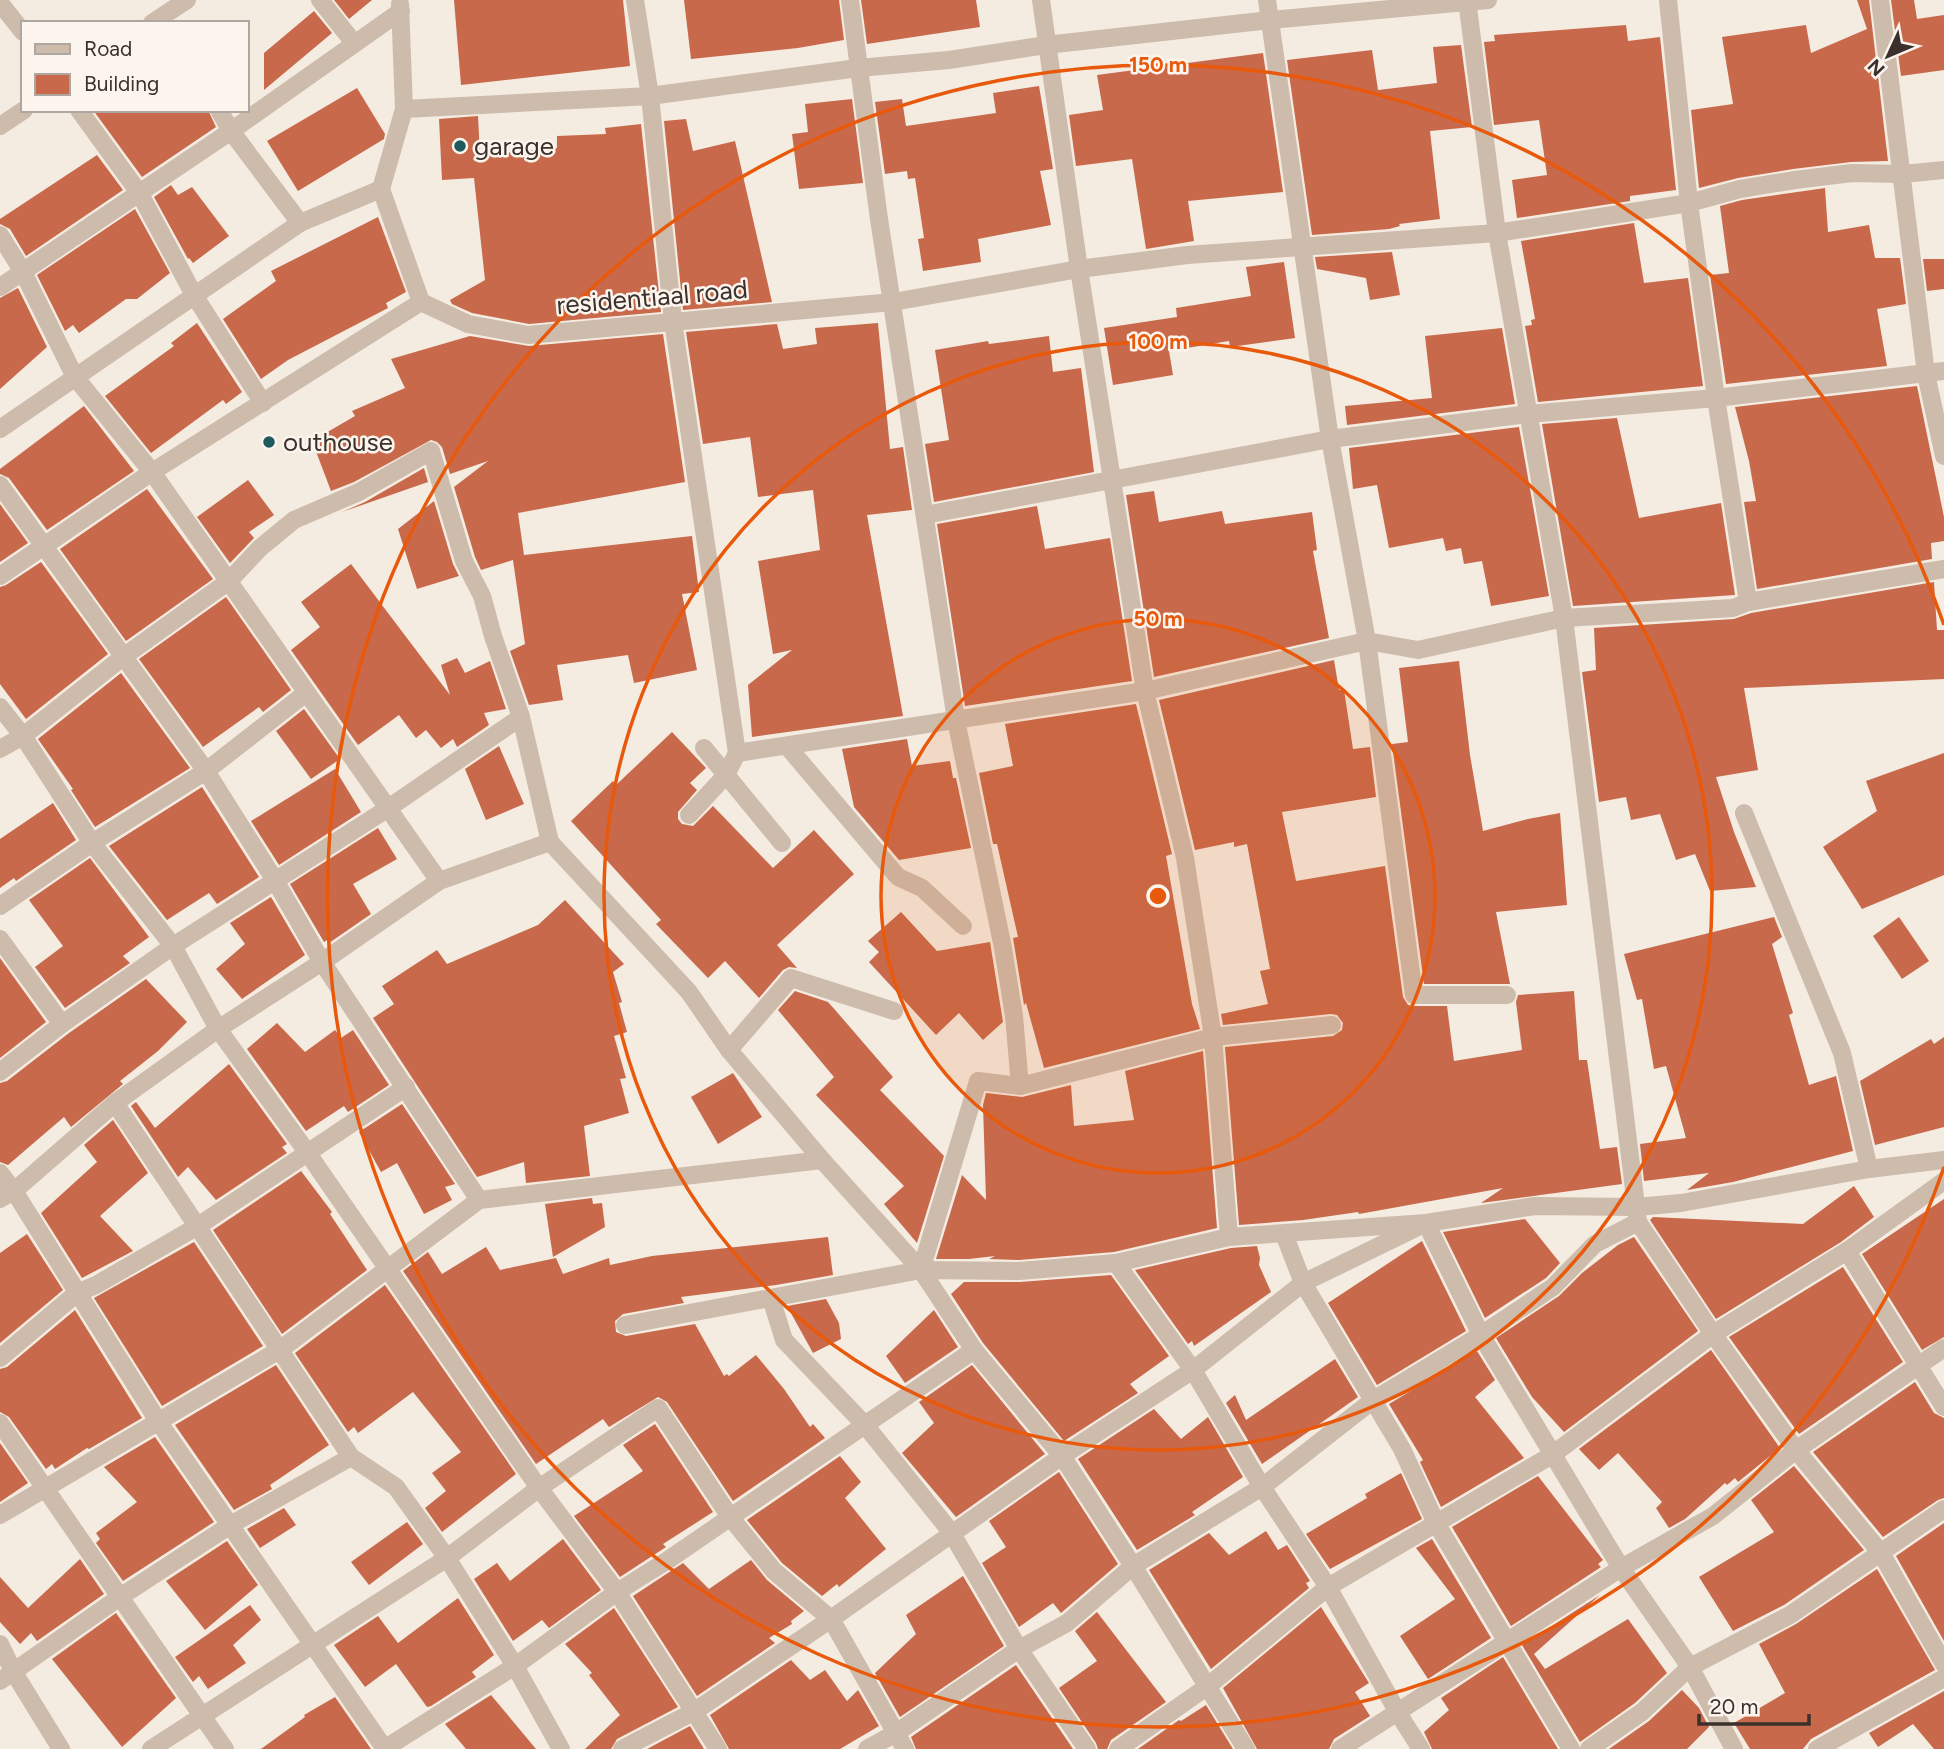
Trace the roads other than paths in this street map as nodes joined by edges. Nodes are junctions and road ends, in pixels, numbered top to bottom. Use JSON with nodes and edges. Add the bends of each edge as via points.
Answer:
{"nodes":[{"id":1,"x":152,"y":0,"type":"edge"},
{"id":2,"x":187,"y":0,"type":"edge"},
{"id":3,"x":320,"y":0,"type":"edge"},
{"id":4,"x":635,"y":0,"type":"edge"},
{"id":5,"x":850,"y":0,"type":"edge"},
{"id":6,"x":1041,"y":0,"type":"edge"},
{"id":7,"x":1267,"y":0,"type":"edge"},
{"id":8,"x":1488,"y":0,"type":"edge"},
{"id":9,"x":1668,"y":0,"type":"edge"},
{"id":10,"x":1880,"y":0,"type":"edge"},
{"id":11,"x":1467,"y":1,"type":"edge"},
{"id":12,"x":0,"y":3,"type":"edge"},
{"id":13,"x":400,"y":5,"type":"edge"},
{"id":14,"x":160,"y":20,"type":"edge"},
{"id":15,"x":1270,"y":20,"type":"junction"},
{"id":16,"x":21,"y":29,"type":"edge"},
{"id":17,"x":354,"y":43,"type":"junction"},
{"id":18,"x":1046,"y":45,"type":"junction"},
{"id":19,"x":858,"y":68,"type":"junction"},
{"id":20,"x":650,"y":96,"type":"junction"},
{"id":21,"x":404,"y":110,"type":"junction"},
{"id":22,"x":21,"y":112,"type":"edge"},
{"id":23,"x":80,"y":112,"type":"edge"},
{"id":24,"x":220,"y":112,"type":"edge"},
{"id":25,"x":0,"y":126,"type":"edge"},
{"id":26,"x":231,"y":131,"type":"junction"},
{"id":27,"x":1944,"y":170,"type":"edge"},
{"id":28,"x":1903,"y":174,"type":"junction"},
{"id":29,"x":381,"y":188,"type":"junction"},
{"id":30,"x":140,"y":194,"type":"junction"},
{"id":31,"x":1689,"y":203,"type":"junction"},
{"id":32,"x":300,"y":223,"type":"junction"},
{"id":33,"x":1497,"y":233,"type":"junction"},
{"id":34,"x":0,"y":235,"type":"edge"},
{"id":35,"x":1303,"y":246,"type":"junction"},
{"id":36,"x":1079,"y":269,"type":"junction"},
{"id":37,"x":23,"y":272,"type":"junction"},
{"id":38,"x":0,"y":287,"type":"edge"},
{"id":39,"x":194,"y":295,"type":"junction"},
{"id":40,"x":421,"y":302,"type":"junction"},
{"id":41,"x":893,"y":302,"type":"junction"},
{"id":42,"x":673,"y":321,"type":"junction"},
{"id":43,"x":1935,"y":373,"type":"edge"},
{"id":44,"x":75,"y":377,"type":"junction"},
{"id":45,"x":1716,"y":398,"type":"junction"},
{"id":46,"x":263,"y":403,"type":"junction"},
{"id":47,"x":1528,"y":414,"type":"junction"},
{"id":48,"x":0,"y":429,"type":"edge"},
{"id":49,"x":1330,"y":439,"type":"junction"},
{"id":50,"x":1944,"y":456,"type":"edge"},
{"id":51,"x":152,"y":472,"type":"junction"},
{"id":52,"x":1112,"y":480,"type":"junction"},
{"id":53,"x":0,"y":485,"type":"edge"},
{"id":54,"x":925,"y":515,"type":"junction"},
{"id":55,"x":44,"y":547,"type":"junction"},
{"id":56,"x":1944,"y":569,"type":"edge"},
{"id":57,"x":0,"y":576,"type":"edge"},
{"id":58,"x":229,"y":581,"type":"junction"},
{"id":59,"x":1748,"y":602,"type":"junction"},
{"id":60,"x":1564,"y":618,"type":"junction"},
{"id":61,"x":1367,"y":641,"type":"junction"},
{"id":62,"x":123,"y":657,"type":"junction"},
{"id":63,"x":1145,"y":691,"type":"junction"},
{"id":64,"x":306,"y":694,"type":"junction"},
{"id":65,"x":0,"y":708,"type":"edge"},
{"id":66,"x":521,"y":717,"type":"junction"},
{"id":67,"x":956,"y":720,"type":"junction"},
{"id":68,"x":23,"y":736,"type":"junction"},
{"id":69,"x":787,"y":746,"type":"junction"},
{"id":70,"x":704,"y":748,"type":"dead end"},
{"id":71,"x":0,"y":750,"type":"edge"},
{"id":72,"x":737,"y":753,"type":"junction"},
{"id":73,"x":206,"y":771,"type":"junction"},
{"id":74,"x":726,"y":775,"type":"junction"},
{"id":75,"x":387,"y":808,"type":"junction"},
{"id":76,"x":1744,"y":813,"type":"dead end"},
{"id":77,"x":690,"y":815,"type":"dead end"},
{"id":78,"x":550,"y":842,"type":"junction"},
{"id":79,"x":92,"y":843,"type":"junction"},
{"id":80,"x":782,"y":843,"type":"dead end"},
{"id":81,"x":276,"y":881,"type":"junction"},
{"id":82,"x":439,"y":881,"type":"junction"},
{"id":83,"x":0,"y":906,"type":"edge"},
{"id":84,"x":963,"y":926,"type":"dead end"},
{"id":85,"x":0,"y":939,"type":"edge"},
{"id":86,"x":173,"y":946,"type":"junction"},
{"id":87,"x":322,"y":962,"type":"junction"},
{"id":88,"x":1507,"y":995,"type":"dead end"},
{"id":89,"x":894,"y":1011,"type":"dead end"},
{"id":90,"x":62,"y":1024,"type":"junction"},
{"id":91,"x":1332,"y":1025,"type":"dead end"},
{"id":92,"x":218,"y":1028,"type":"junction"},
{"id":93,"x":1213,"y":1037,"type":"junction"},
{"id":94,"x":729,"y":1050,"type":"junction"},
{"id":95,"x":0,"y":1072,"type":"edge"},
{"id":96,"x":1020,"y":1086,"type":"junction"},
{"id":97,"x":406,"y":1087,"type":"junction"},
{"id":98,"x":115,"y":1103,"type":"junction"},
{"id":99,"x":307,"y":1152,"type":"junction"},
{"id":100,"x":822,"y":1160,"type":"junction"},
{"id":101,"x":1944,"y":1160,"type":"edge"},
{"id":102,"x":1869,"y":1169,"type":"junction"},
{"id":103,"x":0,"y":1173,"type":"edge"},
{"id":104,"x":1942,"y":1187,"type":"edge"},
{"id":105,"x":7,"y":1195,"type":"edge"},
{"id":106,"x":479,"y":1200,"type":"junction"},
{"id":107,"x":1637,"y":1215,"type":"junction"},
{"id":108,"x":1426,"y":1223,"type":"junction"},
{"id":109,"x":198,"y":1226,"type":"junction"},
{"id":110,"x":1284,"y":1234,"type":"junction"},
{"id":111,"x":1229,"y":1237,"type":"junction"},
{"id":112,"x":1847,"y":1251,"type":"junction"},
{"id":113,"x":1116,"y":1263,"type":"junction"},
{"id":114,"x":388,"y":1269,"type":"junction"},
{"id":115,"x":921,"y":1270,"type":"junction"},
{"id":116,"x":1303,"y":1283,"type":"junction"},
{"id":117,"x":76,"y":1293,"type":"junction"},
{"id":118,"x":771,"y":1298,"type":"junction"},
{"id":119,"x":625,"y":1325,"type":"dead end"},
{"id":120,"x":1713,"y":1334,"type":"junction"},
{"id":121,"x":1481,"y":1335,"type":"junction"},
{"id":122,"x":1944,"y":1348,"type":"edge"},
{"id":123,"x":281,"y":1349,"type":"junction"},
{"id":124,"x":974,"y":1350,"type":"junction"},
{"id":125,"x":0,"y":1358,"type":"edge"},
{"id":126,"x":1918,"y":1366,"type":"junction"},
{"id":127,"x":1193,"y":1370,"type":"junction"},
{"id":128,"x":1372,"y":1401,"type":"junction"},
{"id":129,"x":1944,"y":1407,"type":"edge"},
{"id":130,"x":158,"y":1421,"type":"junction"},
{"id":131,"x":0,"y":1423,"type":"edge"},
{"id":132,"x":865,"y":1425,"type":"junction"},
{"id":133,"x":1796,"y":1450,"type":"junction"},
{"id":134,"x":1062,"y":1455,"type":"junction"},
{"id":135,"x":1552,"y":1455,"type":"junction"},
{"id":136,"x":351,"y":1457,"type":"junction"},
{"id":137,"x":44,"y":1487,"type":"junction"},
{"id":138,"x":1262,"y":1487,"type":"junction"},
{"id":139,"x":539,"y":1488,"type":"junction"},
{"id":140,"x":1944,"y":1509,"type":"edge"},
{"id":141,"x":0,"y":1515,"type":"edge"},
{"id":142,"x":730,"y":1517,"type":"junction"},
{"id":143,"x":1436,"y":1523,"type":"junction"},
{"id":144,"x":232,"y":1524,"type":"junction"},
{"id":145,"x":951,"y":1532,"type":"junction"},
{"id":146,"x":1881,"y":1552,"type":"junction"},
{"id":147,"x":447,"y":1558,"type":"junction"},
{"id":148,"x":1133,"y":1566,"type":"junction"},
{"id":149,"x":1621,"y":1568,"type":"junction"},
{"id":150,"x":1328,"y":1587,"type":"junction"},
{"id":151,"x":617,"y":1592,"type":"junction"},
{"id":152,"x":120,"y":1597,"type":"junction"},
{"id":153,"x":831,"y":1619,"type":"junction"},
{"id":154,"x":1507,"y":1642,"type":"junction"},
{"id":155,"x":0,"y":1644,"type":"edge"},
{"id":156,"x":313,"y":1646,"type":"junction"},
{"id":157,"x":1019,"y":1648,"type":"junction"},
{"id":158,"x":1944,"y":1664,"type":"edge"},
{"id":159,"x":515,"y":1666,"type":"junction"},
{"id":160,"x":1690,"y":1667,"type":"junction"},
{"id":161,"x":7,"y":1676,"type":"edge"},
{"id":162,"x":1944,"y":1678,"type":"edge"},
{"id":163,"x":1208,"y":1686,"type":"junction"},
{"id":164,"x":695,"y":1711,"type":"junction"},
{"id":165,"x":1398,"y":1713,"type":"junction"},
{"id":166,"x":202,"y":1718,"type":"junction"},
{"id":167,"x":901,"y":1741,"type":"edge"},
{"id":168,"x":61,"y":1749,"type":"edge"},
{"id":169,"x":151,"y":1749,"type":"edge"},
{"id":170,"x":225,"y":1749,"type":"edge"},
{"id":171,"x":384,"y":1749,"type":"edge"},
{"id":172,"x":561,"y":1749,"type":"edge"},
{"id":173,"x":622,"y":1749,"type":"edge"},
{"id":174,"x":718,"y":1749,"type":"edge"},
{"id":175,"x":867,"y":1749,"type":"edge"},
{"id":176,"x":1087,"y":1749,"type":"edge"},
{"id":177,"x":1118,"y":1749,"type":"edge"},
{"id":178,"x":1246,"y":1749,"type":"edge"},
{"id":179,"x":1340,"y":1749,"type":"edge"},
{"id":180,"x":1421,"y":1749,"type":"edge"},
{"id":181,"x":1571,"y":1749,"type":"edge"},
{"id":182,"x":1589,"y":1749,"type":"edge"},
{"id":183,"x":1734,"y":1749,"type":"edge"},
{"id":184,"x":1817,"y":1749,"type":"edge"}],
"edges":[{"from":1,"to":14,"type":"street"},
{"from":2,"to":14,"type":"street"},
{"from":3,"to":17,"type":"street"},
{"from":4,"to":20,"type":"street"},
{"from":5,"to":19,"type":"street"},
{"from":6,"to":18,"type":"street"},
{"from":7,"to":15,"type":"street"},
{"from":8,"to":11,"type":"street"},
{"from":9,"to":31,"type":"street"},
{"from":10,"to":28,"type":"street"},
{"from":11,"to":15,"type":"street"},
{"from":11,"to":33,"type":"street"},
{"from":12,"to":16,"type":"street"},
{"from":13,"to":17,"type":"street"},
{"from":13,"to":21,"type":"street"},
{"from":15,"to":18,"type":"street"},
{"from":15,"to":35,"type":"street"},
{"from":17,"to":26,"type":"street"},
{"from":18,"to":19,"type":"street"},
{"from":18,"to":36,"type":"street"},
{"from":19,"to":20,"type":"street"},
{"from":19,"to":41,"type":"street"},
{"from":20,"to":21,"type":"street"},
{"from":20,"to":42,"type":"street"},
{"from":21,"to":29,"type":"street"},
{"from":22,"to":25,"type":"street"},
{"from":23,"to":30,"type":"street"},
{"from":24,"to":26,"type":"street"},
{"from":26,"to":30,"type":"street"},
{"from":26,"to":32,"type":"street"},
{"from":27,"to":28,"type":"street","name":"residentiaal road"},
{"from":28,"to":31,"type":"street","name":"residentiaal road","via":[[1852,173],[1794,180]]},
{"from":28,"to":43,"type":"street"},
{"from":29,"to":32,"type":"street"},
{"from":29,"to":40,"type":"street"},
{"from":30,"to":37,"type":"street"},
{"from":30,"to":39,"type":"street"},
{"from":31,"to":33,"type":"street","name":"residentiaal road"},
{"from":31,"to":45,"type":"street"},
{"from":32,"to":39,"type":"street"},
{"from":33,"to":35,"type":"street","name":"residentiaal road"},
{"from":33,"to":47,"type":"street"},
{"from":34,"to":37,"type":"street"},
{"from":35,"to":36,"type":"street","name":"residentiaal road"},
{"from":35,"to":49,"type":"street"},
{"from":36,"to":41,"type":"street","name":"residentiaal road"},
{"from":36,"to":52,"type":"street"},
{"from":37,"to":38,"type":"street"},
{"from":37,"to":44,"type":"street"},
{"from":39,"to":44,"type":"street"},
{"from":39,"to":46,"type":"street"},
{"from":40,"to":42,"type":"street","name":"residentiaal road","via":[[468,324],[528,335]]},
{"from":40,"to":46,"type":"street"},
{"from":41,"to":42,"type":"street","name":"residentiaal road"},
{"from":41,"to":54,"type":"street"},
{"from":42,"to":72,"type":"street"},
{"from":43,"to":45,"type":"street"},
{"from":43,"to":50,"type":"street"},
{"from":44,"to":48,"type":"street"},
{"from":44,"to":51,"type":"street"},
{"from":45,"to":47,"type":"street"},
{"from":45,"to":59,"type":"street"},
{"from":46,"to":51,"type":"street"},
{"from":47,"to":49,"type":"street"},
{"from":47,"to":60,"type":"street"},
{"from":49,"to":52,"type":"street"},
{"from":49,"to":61,"type":"street"},
{"from":51,"to":55,"type":"street"},
{"from":51,"to":58,"type":"street"},
{"from":52,"to":54,"type":"street"},
{"from":52,"to":63,"type":"street"},
{"from":53,"to":55,"type":"street"},
{"from":54,"to":67,"type":"street"},
{"from":55,"to":57,"type":"street"},
{"from":55,"to":62,"type":"street"},
{"from":56,"to":59,"type":"street"},
{"from":58,"to":62,"type":"street"},
{"from":58,"to":64,"type":"street"},
{"from":58,"to":66,"type":"street","via":[[294,520],[359,492],[431,451],[464,561],[482,596]]},
{"from":59,"to":60,"type":"street","via":[[1733,608]]},
{"from":60,"to":61,"type":"street","via":[[1418,650]]},
{"from":60,"to":107,"type":"street"},
{"from":61,"to":63,"type":"street"},
{"from":61,"to":88,"type":"street","via":[[1414,995]]},
{"from":62,"to":68,"type":"street"},
{"from":62,"to":73,"type":"street"},
{"from":63,"to":67,"type":"street"},
{"from":63,"to":93,"type":"street","via":[[1185,858]]},
{"from":64,"to":73,"type":"street"},
{"from":64,"to":75,"type":"street"},
{"from":65,"to":68,"type":"street"},
{"from":66,"to":75,"type":"street"},
{"from":66,"to":78,"type":"street"},
{"from":67,"to":69,"type":"street"},
{"from":67,"to":96,"type":"street","via":[[1003,948]]},
{"from":68,"to":71,"type":"street"},
{"from":68,"to":79,"type":"street"},
{"from":69,"to":72,"type":"street"},
{"from":69,"to":84,"type":"street","via":[[898,877],[922,888]]},
{"from":70,"to":74,"type":"street"},
{"from":72,"to":74,"type":"street"},
{"from":73,"to":79,"type":"street"},
{"from":73,"to":81,"type":"street"},
{"from":74,"to":77,"type":"street"},
{"from":74,"to":80,"type":"street"},
{"from":75,"to":81,"type":"street"},
{"from":75,"to":82,"type":"street"},
{"from":76,"to":102,"type":"street","via":[[1842,1053]]},
{"from":78,"to":82,"type":"street"},
{"from":78,"to":94,"type":"street","via":[[689,992]]},
{"from":79,"to":83,"type":"street"},
{"from":79,"to":86,"type":"street"},
{"from":81,"to":86,"type":"street"},
{"from":81,"to":87,"type":"street"},
{"from":82,"to":87,"type":"street"},
{"from":85,"to":90,"type":"street"},
{"from":86,"to":90,"type":"street"},
{"from":86,"to":92,"type":"street"},
{"from":87,"to":92,"type":"street"},
{"from":87,"to":97,"type":"street"},
{"from":89,"to":94,"type":"street","via":[[791,978]]},
{"from":90,"to":95,"type":"street"},
{"from":91,"to":93,"type":"street"},
{"from":92,"to":98,"type":"street"},
{"from":92,"to":99,"type":"street"},
{"from":93,"to":96,"type":"street"},
{"from":93,"to":111,"type":"street"},
{"from":94,"to":100,"type":"street"},
{"from":96,"to":115,"type":"street","via":[[978,1081]]},
{"from":97,"to":99,"type":"street"},
{"from":97,"to":106,"type":"street"},
{"from":98,"to":105,"type":"street"},
{"from":98,"to":109,"type":"street"},
{"from":99,"to":109,"type":"street"},
{"from":99,"to":114,"type":"street"},
{"from":100,"to":106,"type":"street"},
{"from":100,"to":115,"type":"street"},
{"from":101,"to":102,"type":"street"},
{"from":102,"to":107,"type":"street"},
{"from":103,"to":105,"type":"street"},
{"from":104,"to":112,"type":"street"},
{"from":105,"to":117,"type":"street"},
{"from":106,"to":114,"type":"street"},
{"from":107,"to":108,"type":"street","via":[[1535,1206]]},
{"from":107,"to":120,"type":"street"},
{"from":107,"to":121,"type":"street","via":[[1595,1244],[1553,1287]]},
{"from":108,"to":110,"type":"street"},
{"from":108,"to":116,"type":"street"},
{"from":108,"to":121,"type":"street"},
{"from":109,"to":117,"type":"street"},
{"from":109,"to":123,"type":"street"},
{"from":110,"to":111,"type":"street"},
{"from":110,"to":116,"type":"street"},
{"from":111,"to":113,"type":"street"},
{"from":112,"to":120,"type":"street"},
{"from":112,"to":126,"type":"street"},
{"from":113,"to":115,"type":"street","via":[[1019,1271]]},
{"from":113,"to":127,"type":"street"},
{"from":114,"to":123,"type":"street"},
{"from":114,"to":139,"type":"street"},
{"from":115,"to":118,"type":"street"},
{"from":115,"to":124,"type":"street"},
{"from":116,"to":127,"type":"street"},
{"from":116,"to":128,"type":"street"},
{"from":117,"to":125,"type":"street"},
{"from":117,"to":130,"type":"street"},
{"from":118,"to":119,"type":"street"},
{"from":118,"to":132,"type":"street","via":[[784,1339]]},
{"from":120,"to":133,"type":"street"},
{"from":120,"to":135,"type":"street"},
{"from":121,"to":128,"type":"street"},
{"from":121,"to":135,"type":"street"},
{"from":122,"to":126,"type":"street"},
{"from":123,"to":130,"type":"street"},
{"from":123,"to":136,"type":"street"},
{"from":124,"to":132,"type":"street"},
{"from":124,"to":134,"type":"street"},
{"from":126,"to":129,"type":"street"},
{"from":126,"to":133,"type":"street"},
{"from":127,"to":134,"type":"street"},
{"from":127,"to":138,"type":"street"},
{"from":128,"to":138,"type":"street"},
{"from":128,"to":143,"type":"street","via":[[1402,1449]]},
{"from":130,"to":137,"type":"street"},
{"from":130,"to":144,"type":"street"},
{"from":131,"to":137,"type":"street"},
{"from":132,"to":142,"type":"street"},
{"from":132,"to":145,"type":"street"},
{"from":133,"to":146,"type":"street"},
{"from":133,"to":149,"type":"street","via":[[1713,1516]]},
{"from":134,"to":145,"type":"street"},
{"from":134,"to":148,"type":"street"},
{"from":135,"to":143,"type":"street"},
{"from":135,"to":149,"type":"street"},
{"from":136,"to":144,"type":"street"},
{"from":136,"to":147,"type":"street","via":[[396,1487]]},
{"from":137,"to":141,"type":"street"},
{"from":137,"to":152,"type":"street"},
{"from":138,"to":148,"type":"street"},
{"from":138,"to":150,"type":"street"},
{"from":139,"to":142,"type":"street","via":[[658,1408]]},
{"from":139,"to":147,"type":"street"},
{"from":139,"to":151,"type":"street"},
{"from":140,"to":146,"type":"street"},
{"from":142,"to":151,"type":"street"},
{"from":142,"to":153,"type":"street","via":[[774,1572]]},
{"from":143,"to":150,"type":"street"},
{"from":143,"to":154,"type":"street"},
{"from":144,"to":152,"type":"street"},
{"from":144,"to":156,"type":"street"},
{"from":145,"to":153,"type":"street"},
{"from":145,"to":157,"type":"street"},
{"from":146,"to":158,"type":"street"},
{"from":146,"to":160,"type":"street","via":[[1790,1615]]},
{"from":147,"to":156,"type":"street"},
{"from":147,"to":159,"type":"street"},
{"from":148,"to":157,"type":"street","via":[[1067,1623]]},
{"from":148,"to":163,"type":"street"},
{"from":149,"to":154,"type":"street"},
{"from":149,"to":160,"type":"street"},
{"from":150,"to":163,"type":"street"},
{"from":150,"to":165,"type":"street"},
{"from":151,"to":159,"type":"street"},
{"from":151,"to":164,"type":"street"},
{"from":152,"to":161,"type":"street"},
{"from":152,"to":166,"type":"street"},
{"from":153,"to":164,"type":"street"},
{"from":153,"to":167,"type":"street"},
{"from":154,"to":165,"type":"street"},
{"from":154,"to":181,"type":"street"},
{"from":155,"to":161,"type":"street"},
{"from":156,"to":166,"type":"street"},
{"from":156,"to":171,"type":"street"},
{"from":157,"to":167,"type":"street"},
{"from":157,"to":176,"type":"street"},
{"from":159,"to":171,"type":"street"},
{"from":159,"to":172,"type":"street"},
{"from":160,"to":182,"type":"street","via":[[1643,1712]]},
{"from":160,"to":183,"type":"street"},
{"from":161,"to":168,"type":"street"},
{"from":162,"to":184,"type":"street"},
{"from":163,"to":177,"type":"street"},
{"from":163,"to":178,"type":"street"},
{"from":164,"to":173,"type":"street"},
{"from":164,"to":174,"type":"street"},
{"from":165,"to":179,"type":"street"},
{"from":165,"to":180,"type":"street"},
{"from":166,"to":169,"type":"street"},
{"from":166,"to":170,"type":"street"},
{"from":167,"to":175,"type":"street"}]}
